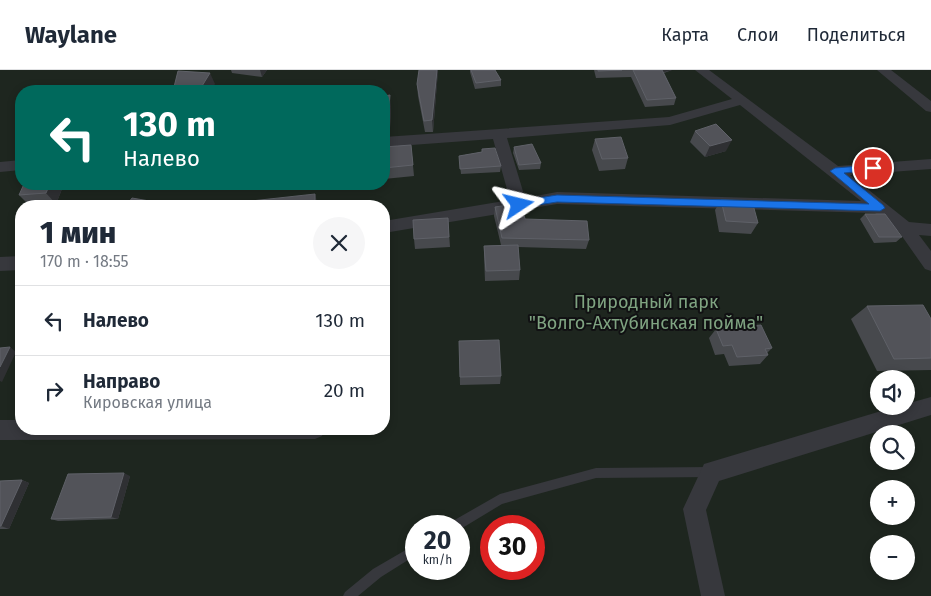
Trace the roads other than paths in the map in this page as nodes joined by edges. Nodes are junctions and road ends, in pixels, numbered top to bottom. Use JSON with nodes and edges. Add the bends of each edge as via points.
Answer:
{"nodes":[{"id":1,"x":701,"y":70,"type":"edge"},
{"id":2,"x":882,"y":70,"type":"edge"},
{"id":3,"x":742,"y":100,"type":"junction"},
{"id":4,"x":931,"y":108,"type":"edge"},
{"id":5,"x":499,"y":134,"type":"junction"},
{"id":6,"x":390,"y":142,"type":"edge"},
{"id":7,"x":931,"y":164,"type":"edge"},
{"id":8,"x":15,"y":166,"type":"edge"},
{"id":9,"x":0,"y":167,"type":"edge"},
{"id":10,"x":835,"y":171,"type":"junction"},
{"id":11,"x":519,"y":205,"type":"junction"},
{"id":12,"x":880,"y":208,"type":"junction"},
{"id":13,"x":390,"y":226,"type":"edge"},
{"id":14,"x":904,"y":228,"type":"junction"},
{"id":15,"x":931,"y":230,"type":"edge"},
{"id":16,"x":15,"y":263,"type":"edge"},
{"id":17,"x":0,"y":264,"type":"edge"},
{"id":18,"x":931,"y":264,"type":"edge"},
{"id":19,"x":931,"y":406,"type":"edge"},
{"id":20,"x":0,"y":430,"type":"edge"},
{"id":21,"x":15,"y":430,"type":"edge"},
{"id":22,"x":712,"y":472,"type":"junction"},
{"id":23,"x":470,"y":517,"type":"edge"},
{"id":24,"x":405,"y":556,"type":"edge"},
{"id":25,"x":349,"y":596,"type":"edge"},
{"id":26,"x":713,"y":596,"type":"edge"}],
"edges":[{"from":1,"to":3,"type":"street"},
{"from":2,"to":4,"type":"street"},
{"from":3,"to":5,"type":"street","via":[[670,121]]},
{"from":3,"to":10,"type":"street"},
{"from":5,"to":6,"type":"street"},
{"from":5,"to":11,"type":"street"},
{"from":7,"to":10,"type":"street"},
{"from":8,"to":9,"type":"street"},
{"from":10,"to":12,"type":"street"},
{"from":11,"to":12,"type":"street","via":[[557,198]]},
{"from":11,"to":13,"type":"street"},
{"from":12,"to":14,"type":"street"},
{"from":14,"to":15,"type":"street"},
{"from":14,"to":18,"type":"street"},
{"from":16,"to":17,"type":"street"},
{"from":19,"to":22,"type":"street"},
{"from":20,"to":21,"type":"street"},
{"from":22,"to":23,"type":"lane","via":[[596,473],[500,499]]},
{"from":22,"to":26,"type":"street","via":[[694,510]]},
{"from":24,"to":25,"type":"lane"}]}
